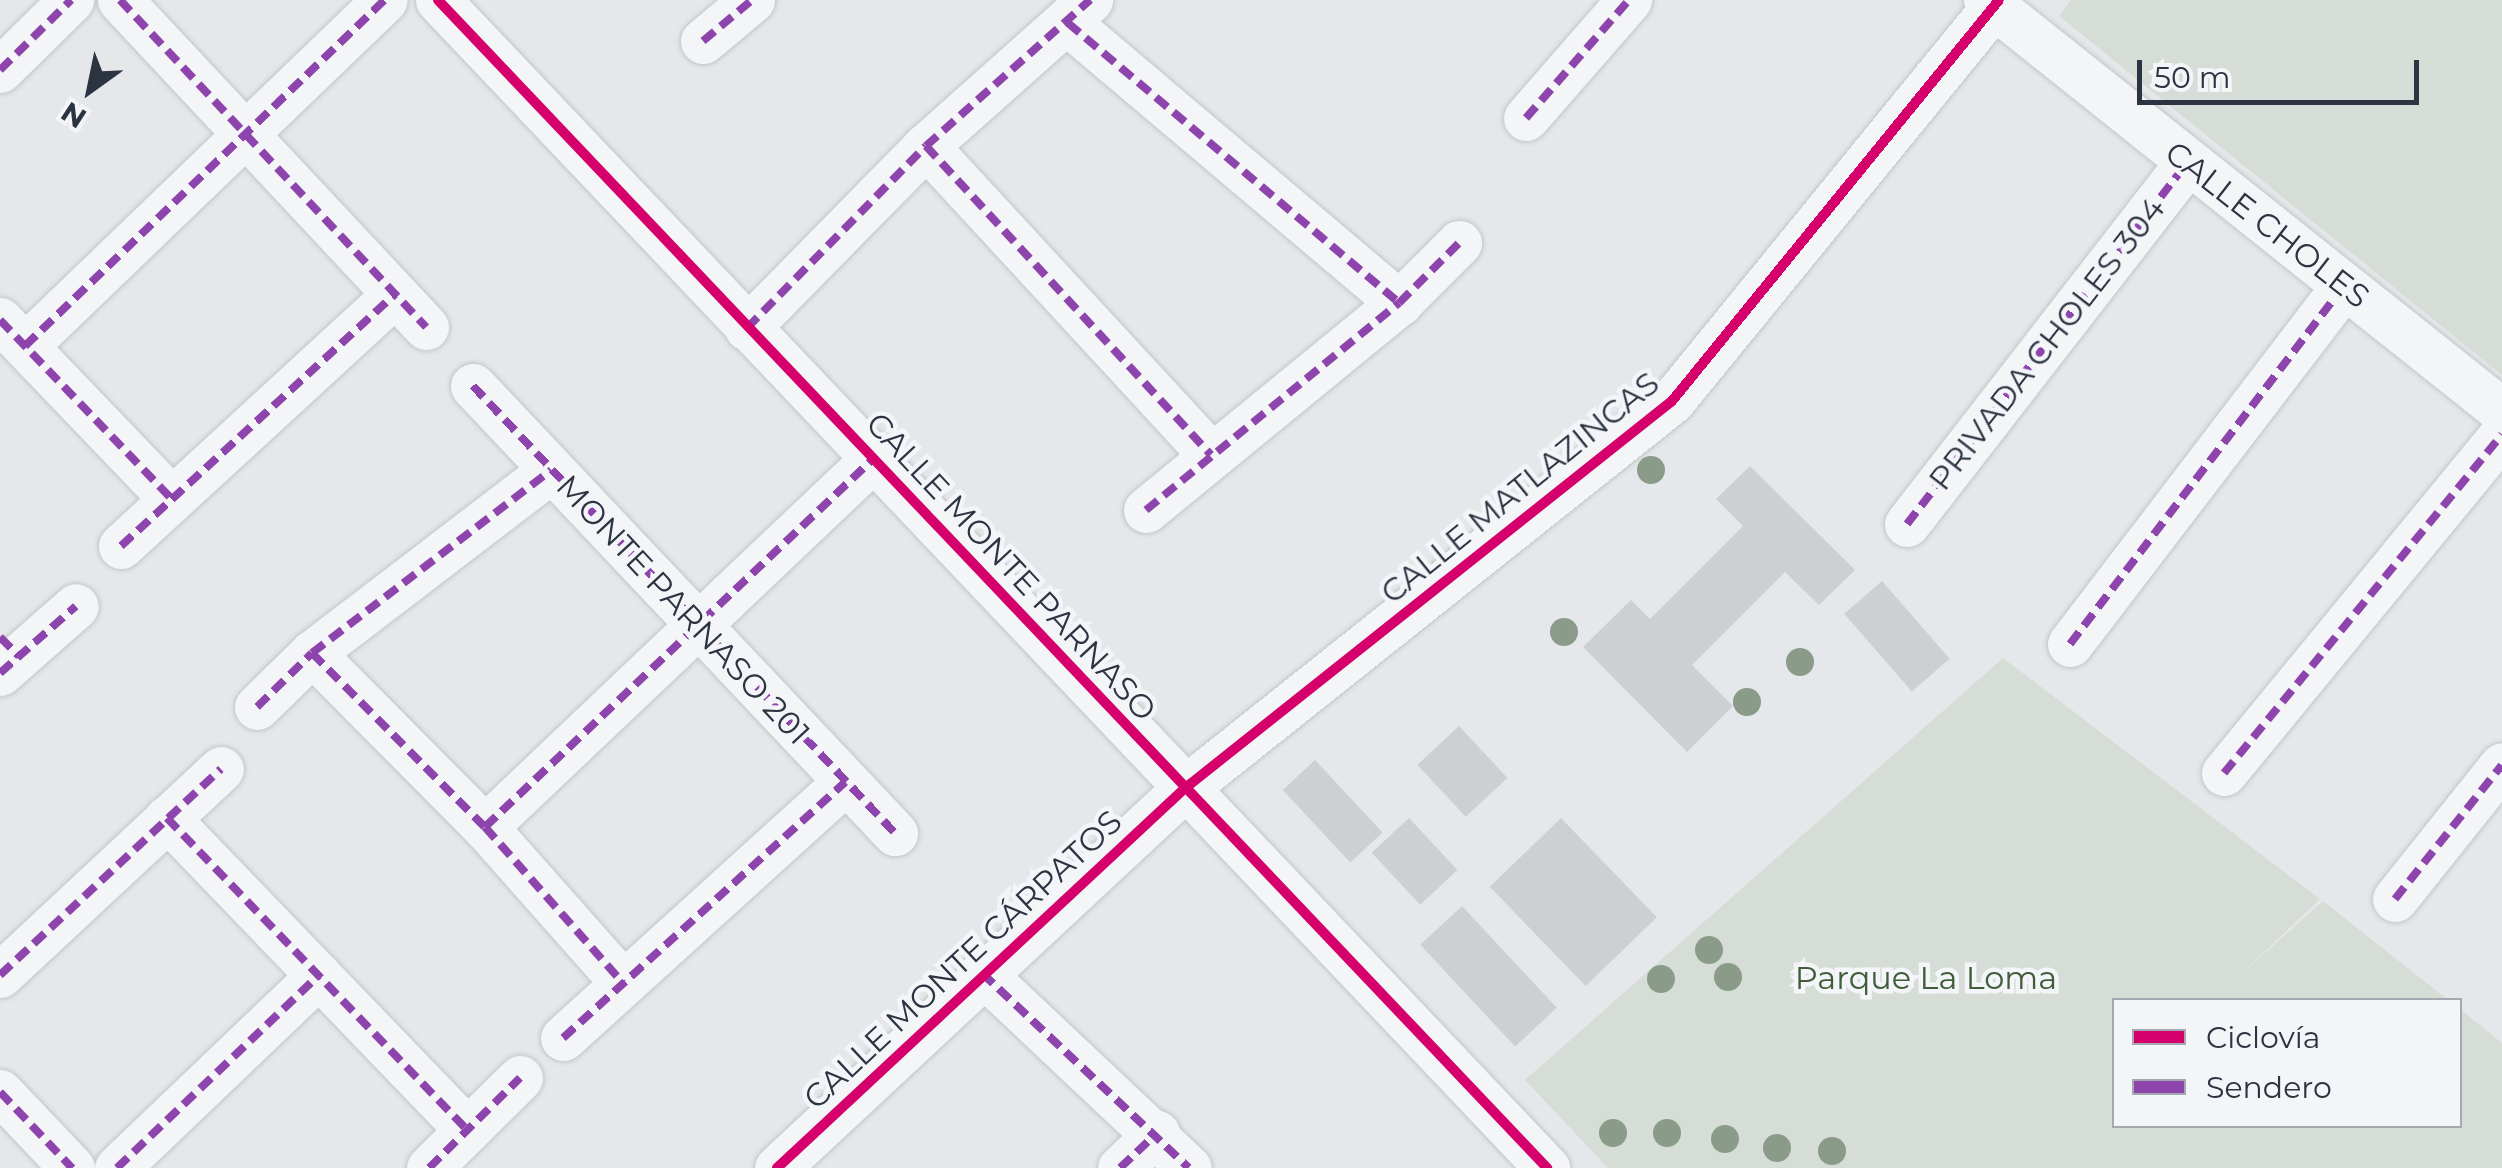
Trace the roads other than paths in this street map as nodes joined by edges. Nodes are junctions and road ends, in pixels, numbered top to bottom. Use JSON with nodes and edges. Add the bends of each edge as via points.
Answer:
{"nodes":[{"id":1,"x":71,"y":0,"type":"edge"},
{"id":2,"x":120,"y":0,"type":"edge"},
{"id":3,"x":385,"y":0,"type":"edge"},
{"id":4,"x":438,"y":0,"type":"edge"},
{"id":5,"x":752,"y":0,"type":"edge"},
{"id":6,"x":1629,"y":0,"type":"edge"},
{"id":7,"x":1993,"y":2,"type":"edge"},
{"id":8,"x":1079,"y":11,"type":"edge"},
{"id":9,"x":703,"y":41,"type":"dead end"},
{"id":10,"x":0,"y":70,"type":"edge"},
{"id":11,"x":1526,"y":118,"type":"dead end"},
{"id":12,"x":244,"y":138,"type":"junction"},
{"id":13,"x":926,"y":146,"type":"junction"},
{"id":14,"x":2187,"y":162,"type":"junction"},
{"id":15,"x":1459,"y":243,"type":"dead end"},
{"id":16,"x":2344,"y":286,"type":"junction"},
{"id":17,"x":394,"y":294,"type":"junction"},
{"id":18,"x":1399,"y":303,"type":"junction"},
{"id":19,"x":426,"y":326,"type":"dead end"},
{"id":20,"x":748,"y":328,"type":"junction"},
{"id":21,"x":13,"y":332,"type":"edge"},
{"id":22,"x":473,"y":386,"type":"dead end"},
{"id":23,"x":2502,"y":411,"type":"edge"},
{"id":24,"x":2502,"y":434,"type":"edge"},
{"id":25,"x":1211,"y":456,"type":"junction"},
{"id":26,"x":875,"y":457,"type":"junction"},
{"id":27,"x":551,"y":470,"type":"junction"},
{"id":28,"x":170,"y":497,"type":"junction"},
{"id":29,"x":1146,"y":510,"type":"dead end"},
{"id":30,"x":1907,"y":524,"type":"dead end"},
{"id":31,"x":121,"y":546,"type":"dead end"},
{"id":32,"x":76,"y":606,"type":"dead end"},
{"id":33,"x":698,"y":626,"type":"junction"},
{"id":34,"x":2070,"y":644,"type":"dead end"},
{"id":35,"x":312,"y":653,"type":"junction"},
{"id":36,"x":6,"y":655,"type":"edge"},
{"id":37,"x":257,"y":707,"type":"dead end"},
{"id":38,"x":2502,"y":765,"type":"edge"},
{"id":39,"x":222,"y":769,"type":"dead end"},
{"id":40,"x":2224,"y":773,"type":"dead end"},
{"id":41,"x":844,"y":782,"type":"junction"},
{"id":42,"x":1184,"y":788,"type":"junction"},
{"id":43,"x":168,"y":818,"type":"junction"},
{"id":44,"x":485,"y":827,"type":"junction"},
{"id":45,"x":895,"y":833,"type":"dead end"},
{"id":46,"x":2395,"y":899,"type":"dead end"},
{"id":47,"x":982,"y":973,"type":"junction"},
{"id":48,"x":0,"y":974,"type":"edge"},
{"id":49,"x":320,"y":975,"type":"junction"},
{"id":50,"x":623,"y":983,"type":"junction"},
{"id":51,"x":562,"y":1038,"type":"dead end"},
{"id":52,"x":520,"y":1078,"type":"dead end"},
{"id":53,"x":0,"y":1092,"type":"edge"},
{"id":54,"x":467,"y":1130,"type":"junction"},
{"id":55,"x":1157,"y":1134,"type":"junction"},
{"id":56,"x":72,"y":1168,"type":"edge"},
{"id":57,"x":117,"y":1168,"type":"edge"},
{"id":58,"x":428,"y":1168,"type":"edge"},
{"id":59,"x":777,"y":1168,"type":"edge"},
{"id":60,"x":1120,"y":1168,"type":"edge"},
{"id":61,"x":1189,"y":1168,"type":"edge"},
{"id":62,"x":1547,"y":1168,"type":"edge"}],
"edges":[{"from":1,"to":10,"type":"street"},
{"from":2,"to":12,"type":"street"},
{"from":3,"to":12,"type":"street"},
{"from":4,"to":20,"type":"street","name":"CALLE MONTE PARNASO"},
{"from":5,"to":9,"type":"street"},
{"from":6,"to":11,"type":"street"},
{"from":7,"to":14,"type":"street","name":"CALLE CHOLES"},
{"from":7,"to":42,"type":"street","name":"CALLE MATLAZINCAS","via":[[1672,401]]},
{"from":8,"to":13,"type":"street"},
{"from":8,"to":18,"type":"street"},
{"from":12,"to":17,"type":"street"},
{"from":12,"to":21,"type":"street"},
{"from":13,"to":20,"type":"street"},
{"from":13,"to":25,"type":"street"},
{"from":14,"to":16,"type":"street","name":"CALLE CHOLES"},
{"from":14,"to":30,"type":"street","name":"PRIVADA CHOLES 304"},
{"from":15,"to":18,"type":"street"},
{"from":16,"to":23,"type":"street","name":"CALLE CHOLES"},
{"from":16,"to":34,"type":"street"},
{"from":17,"to":19,"type":"street"},
{"from":17,"to":28,"type":"street"},
{"from":18,"to":25,"type":"street"},
{"from":20,"to":26,"type":"street","name":"CALLE MONTE PARNASO"},
{"from":21,"to":28,"type":"street"},
{"from":22,"to":27,"type":"street","name":"MONTE PARNASO 201"},
{"from":24,"to":40,"type":"street"},
{"from":25,"to":29,"type":"street"},
{"from":26,"to":33,"type":"street"},
{"from":26,"to":42,"type":"street","name":"CALLE MONTE PARNASO"},
{"from":27,"to":33,"type":"street","name":"MONTE PARNASO 201"},
{"from":27,"to":35,"type":"street"},
{"from":28,"to":31,"type":"street"},
{"from":32,"to":36,"type":"street"},
{"from":33,"to":41,"type":"street","name":"MONTE PARNASO 201"},
{"from":33,"to":44,"type":"street"},
{"from":35,"to":37,"type":"street"},
{"from":35,"to":44,"type":"street"},
{"from":38,"to":46,"type":"street"},
{"from":39,"to":43,"type":"street"},
{"from":41,"to":45,"type":"street","name":"MONTE PARNASO 201"},
{"from":41,"to":50,"type":"street"},
{"from":42,"to":47,"type":"street","name":"CALLE MONTE CÁRPATOS"},
{"from":42,"to":62,"type":"street","name":"CALLE MONTE PARNASO"},
{"from":43,"to":48,"type":"street"},
{"from":43,"to":49,"type":"street"},
{"from":44,"to":50,"type":"street"},
{"from":47,"to":55,"type":"street"},
{"from":47,"to":59,"type":"street","name":"CALLE MONTE CÁRPATOS"},
{"from":49,"to":54,"type":"street"},
{"from":49,"to":57,"type":"street"},
{"from":50,"to":51,"type":"street"},
{"from":52,"to":54,"type":"street"},
{"from":53,"to":56,"type":"street"},
{"from":54,"to":58,"type":"street"},
{"from":55,"to":60,"type":"street"},
{"from":55,"to":61,"type":"street"}]}
